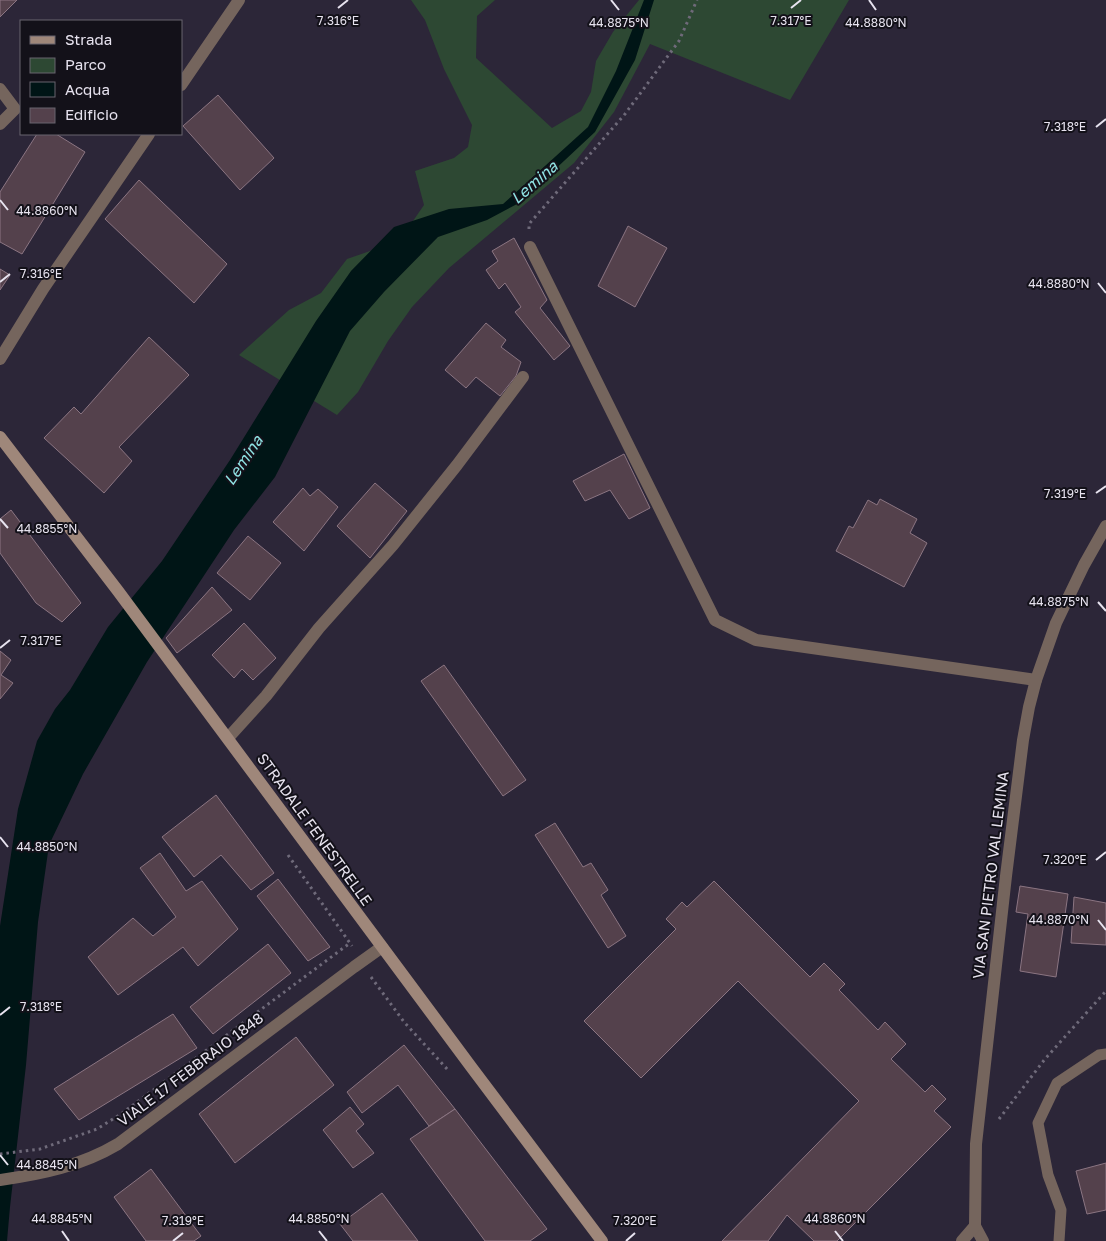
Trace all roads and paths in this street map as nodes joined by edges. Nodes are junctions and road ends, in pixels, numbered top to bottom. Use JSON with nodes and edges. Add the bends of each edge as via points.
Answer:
{"nodes":[{"id":1,"x":239,"y":0,"type":"edge"},
{"id":2,"x":697,"y":0,"type":"edge"},
{"id":3,"x":182,"y":84,"type":"edge"},
{"id":4,"x":0,"y":89,"type":"edge"},
{"id":5,"x":0,"y":124,"type":"edge"},
{"id":6,"x":148,"y":135,"type":"edge"},
{"id":7,"x":530,"y":248,"type":"joint"},
{"id":8,"x":0,"y":359,"type":"edge"},
{"id":9,"x":523,"y":377,"type":"dead end"},
{"id":10,"x":0,"y":437,"type":"edge"},
{"id":11,"x":1106,"y":526,"type":"edge"},
{"id":12,"x":1036,"y":680,"type":"junction"},
{"id":13,"x":228,"y":738,"type":"junction"},
{"id":14,"x":350,"y":942,"type":"dead end"},
{"id":15,"x":382,"y":948,"type":"junction"},
{"id":16,"x":1106,"y":991,"type":"edge"},
{"id":17,"x":1106,"y":1054,"type":"edge"},
{"id":18,"x":976,"y":1144,"type":"junction"},
{"id":19,"x":0,"y":1154,"type":"edge"},
{"id":20,"x":0,"y":1180,"type":"edge"},
{"id":21,"x":974,"y":1226,"type":"junction"},
{"id":22,"x":602,"y":1241,"type":"edge"},
{"id":23,"x":962,"y":1241,"type":"edge"},
{"id":24,"x":983,"y":1241,"type":"edge"},
{"id":25,"x":1059,"y":1241,"type":"edge"}],
"edges":[{"from":1,"to":3,"type":"street"},
{"from":2,"to":7,"type":"path","via":[[679,41],[625,114],[529,224]]},
{"from":4,"to":5,"type":"street","via":[[15,109]]},
{"from":6,"to":8,"type":"street","via":[[43,288]]},
{"from":7,"to":12,"type":"street","via":[[714,620],[756,640]]},
{"from":9,"to":13,"type":"street","via":[[393,545]]},
{"from":10,"to":13,"type":"main road","name":"STRADALE FENESTRELLE"},
{"from":11,"to":12,"type":"street","name":"VIA SAN PIETRO VAL LEMINA","via":[[1056,623]]},
{"from":12,"to":18,"type":"street","name":"VIA SAN PIETRO VAL LEMINA","via":[[1022,740]]},
{"from":13,"to":15,"type":"main road","name":"STRADALE FENESTRELLE"},
{"from":14,"to":19,"type":"path","via":[[97,1129],[40,1149]]},
{"from":15,"to":20,"type":"street","name":"VIALE 17 FEBBRAIO 1848","via":[[118,1144],[76,1164]]},
{"from":15,"to":22,"type":"main road","name":"STRADALE FENESTRELLE"},
{"from":16,"to":18,"type":"path","via":[[1050,1053]]},
{"from":17,"to":25,"type":"lane","via":[[1099,1055],[1057,1084],[1038,1123],[1048,1175],[1061,1210]]},
{"from":18,"to":21,"type":"street","name":"VIA SAN PIETRO VAL LEMINA"},
{"from":21,"to":23,"type":"street"},
{"from":21,"to":24,"type":"street"}]}
